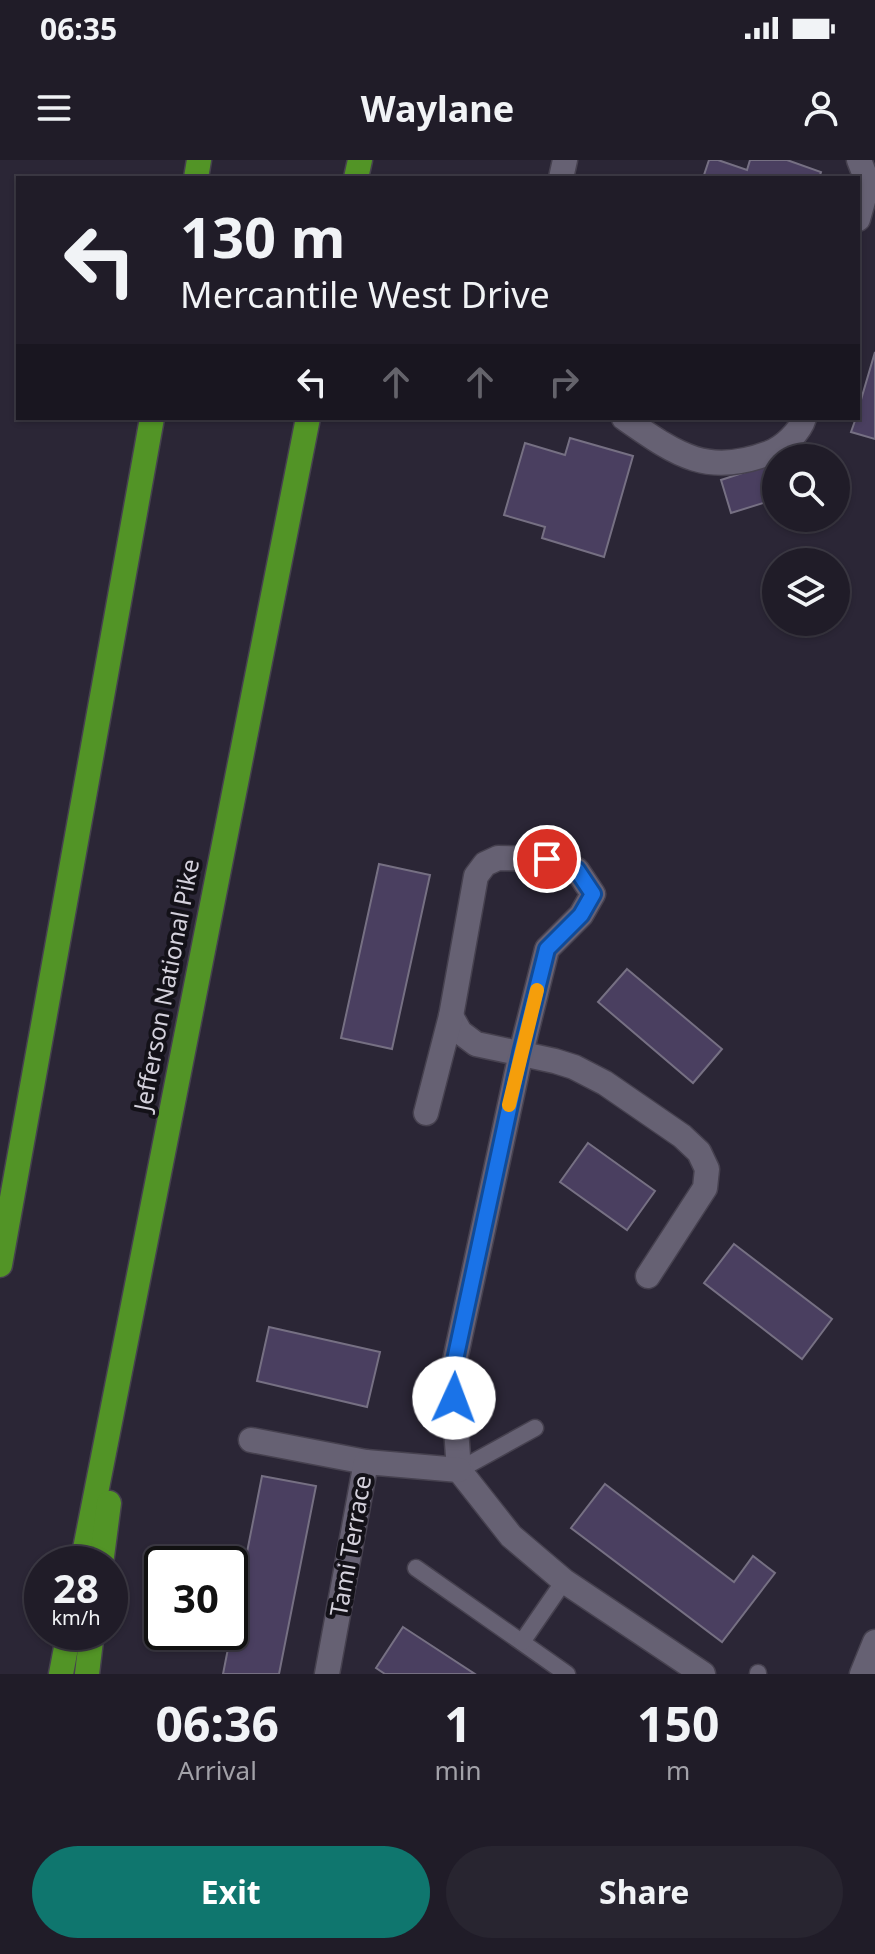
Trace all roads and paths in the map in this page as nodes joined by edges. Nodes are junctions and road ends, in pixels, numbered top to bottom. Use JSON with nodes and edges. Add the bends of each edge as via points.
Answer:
{"nodes":[{"id":1,"x":859,"y":160,"type":"edge"},
{"id":2,"x":860,"y":212,"type":"edge"},
{"id":3,"x":152,"y":420,"type":"edge"},
{"id":4,"x":308,"y":420,"type":"edge"},
{"id":5,"x":627,"y":420,"type":"edge"},
{"id":6,"x":804,"y":420,"type":"edge"},
{"id":7,"x":451,"y":1016,"type":"junction"},
{"id":8,"x":521,"y":1053,"type":"junction"},
{"id":9,"x":426,"y":1113,"type":"dead end"},
{"id":10,"x":0,"y":1265,"type":"edge"},
{"id":11,"x":139,"y":1268,"type":"junction"},
{"id":12,"x":648,"y":1276,"type":"dead end"},
{"id":13,"x":535,"y":1428,"type":"dead end"},
{"id":14,"x":251,"y":1440,"type":"dead end"},
{"id":15,"x":366,"y":1462,"type":"junction"},
{"id":16,"x":459,"y":1470,"type":"junction"},
{"id":17,"x":85,"y":1546,"type":"edge"},
{"id":18,"x":103,"y":1546,"type":"edge"},
{"id":19,"x":416,"y":1568,"type":"dead end"},
{"id":20,"x":564,"y":1581,"type":"junction"},
{"id":21,"x":522,"y":1642,"type":"junction"},
{"id":22,"x":875,"y":1642,"type":"edge"},
{"id":23,"x":66,"y":1650,"type":"edge"},
{"id":24,"x":90,"y":1650,"type":"edge"},
{"id":25,"x":61,"y":1674,"type":"edge"},
{"id":26,"x":87,"y":1674,"type":"edge"},
{"id":27,"x":327,"y":1674,"type":"edge"},
{"id":28,"x":567,"y":1674,"type":"edge"},
{"id":29,"x":703,"y":1674,"type":"edge"},
{"id":30,"x":862,"y":1674,"type":"edge"}],
"edges":[{"from":1,"to":2,"type":"street","via":[[868,183]]},
{"from":3,"to":10,"type":"highway"},
{"from":4,"to":11,"type":"highway","name":"Jefferson National Pike"},
{"from":5,"to":6,"type":"street","via":[[665,447],[710,464],[746,461],[778,449]]},
{"from":7,"to":8,"type":"street","via":[[476,1044]]},
{"from":7,"to":8,"type":"street","via":[[476,876],[485,864],[498,858],[547,859],[577,870],[593,894],[581,915],[547,949]]},
{"from":7,"to":9,"type":"street"},
{"from":8,"to":12,"type":"street","via":[[574,1067],[605,1083],[699,1152],[707,1169],[705,1188]]},
{"from":8,"to":16,"type":"street","via":[[452,1374]]},
{"from":11,"to":17,"type":"highway","name":"Jefferson National Pike"},
{"from":11,"to":18,"type":"highway"},
{"from":13,"to":16,"type":"lane"},
{"from":14,"to":15,"type":"street"},
{"from":15,"to":16,"type":"street","name":"Tami Terrace"},
{"from":15,"to":27,"type":"street","name":"Tami Terrace"},
{"from":16,"to":20,"type":"street","via":[[511,1536]]},
{"from":19,"to":21,"type":"lane"},
{"from":20,"to":21,"type":"lane"},
{"from":20,"to":29,"type":"street"},
{"from":21,"to":28,"type":"lane"},
{"from":22,"to":30,"type":"street"},
{"from":23,"to":25,"type":"highway"},
{"from":24,"to":26,"type":"highway"}]}
